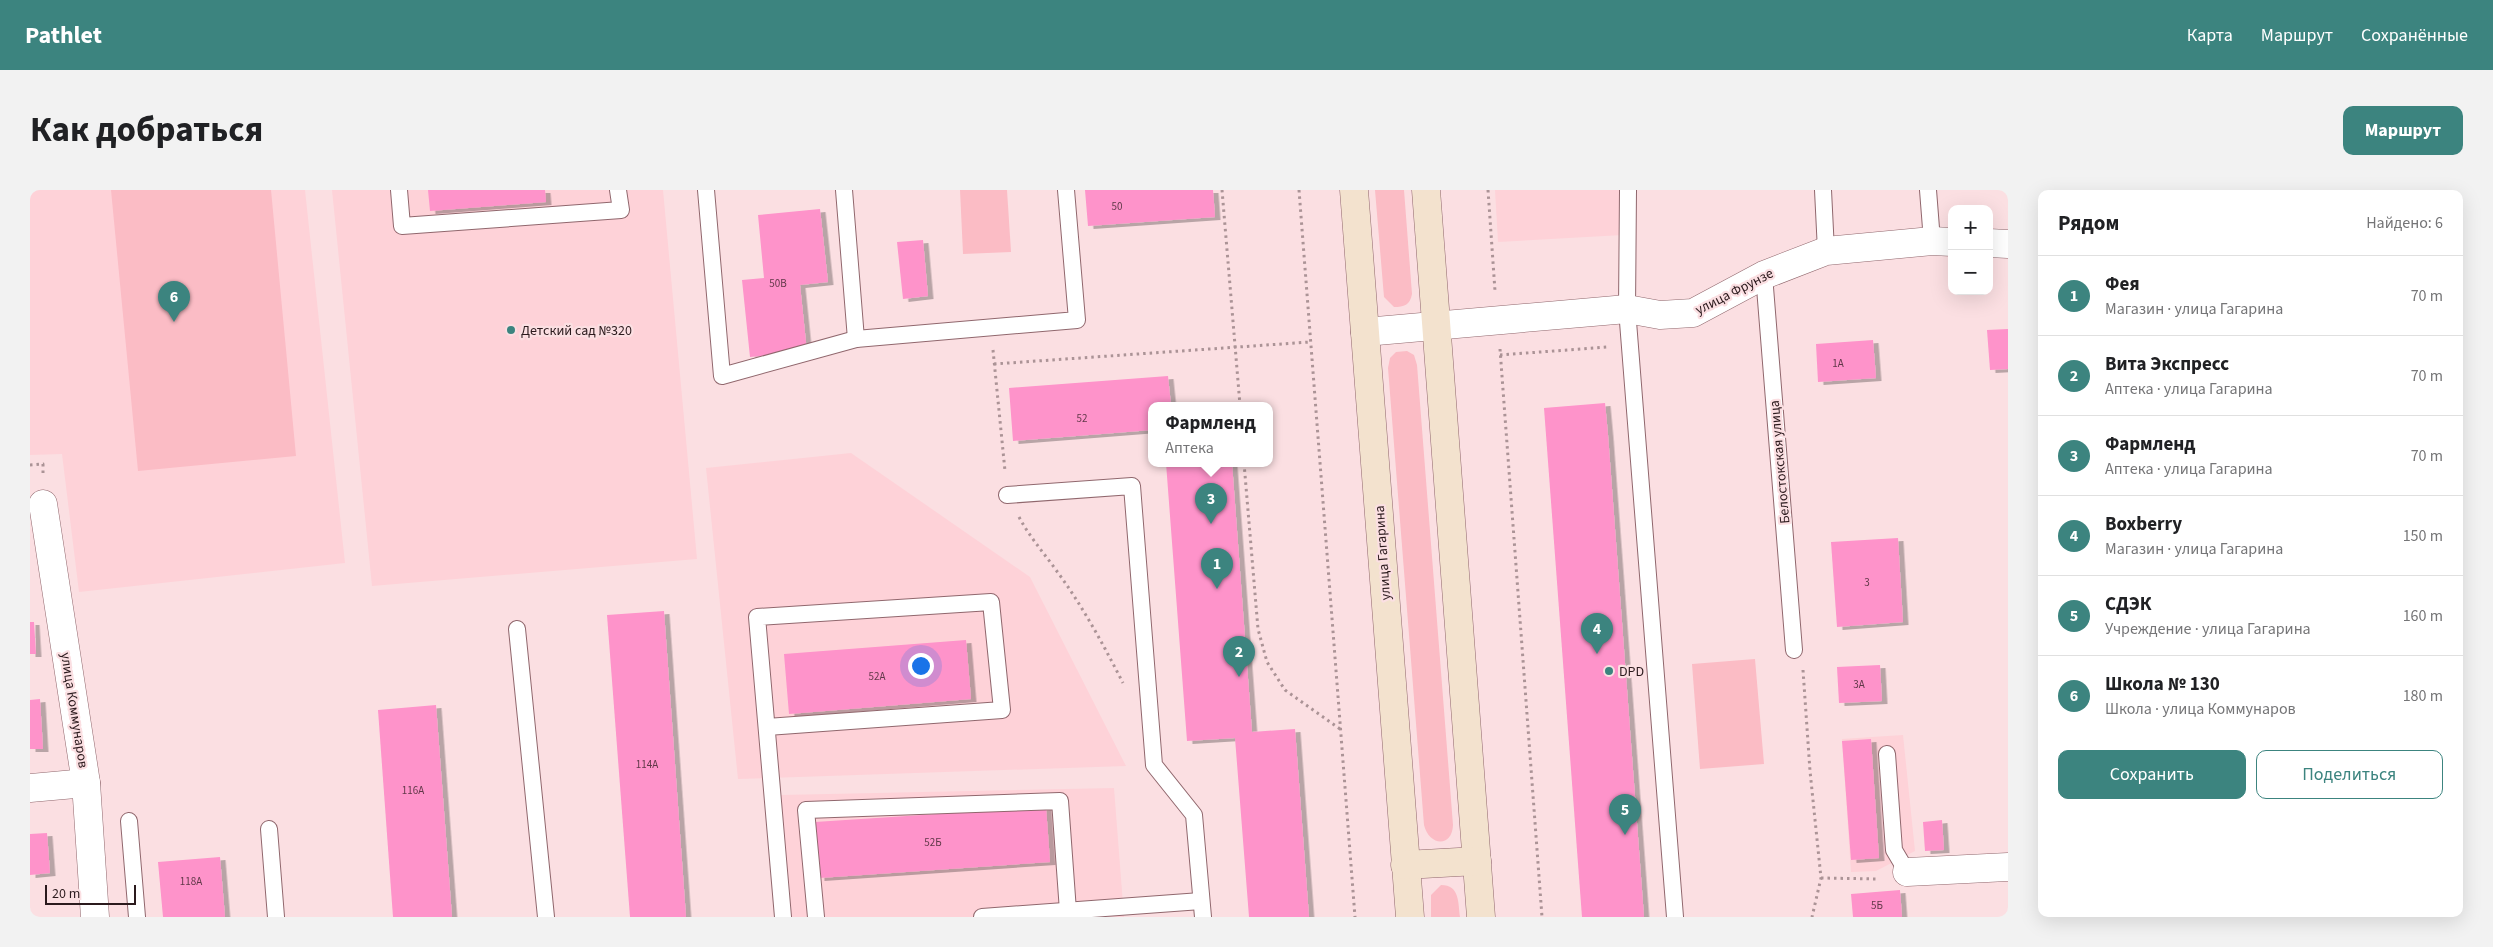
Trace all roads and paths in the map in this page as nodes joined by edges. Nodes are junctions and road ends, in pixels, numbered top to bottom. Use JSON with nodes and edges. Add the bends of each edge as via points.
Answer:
{"nodes":[{"id":1,"x":399,"y":190,"type":"edge"},
{"id":2,"x":618,"y":190,"type":"edge"},
{"id":3,"x":706,"y":190,"type":"edge"},
{"id":4,"x":844,"y":190,"type":"edge"},
{"id":5,"x":1066,"y":190,"type":"edge"},
{"id":6,"x":1222,"y":190,"type":"edge"},
{"id":7,"x":1299,"y":190,"type":"edge"},
{"id":8,"x":1354,"y":190,"type":"edge"},
{"id":9,"x":1426,"y":190,"type":"edge"},
{"id":10,"x":1488,"y":190,"type":"edge"},
{"id":11,"x":1628,"y":190,"type":"edge"},
{"id":12,"x":1823,"y":190,"type":"edge"},
{"id":13,"x":1928,"y":190,"type":"edge"},
{"id":14,"x":1942,"y":241,"type":"edge"},
{"id":15,"x":1993,"y":243,"type":"edge"},
{"id":16,"x":2008,"y":244,"type":"edge"},
{"id":17,"x":1826,"y":251,"type":"junction"},
{"id":18,"x":1764,"y":275,"type":"junction"},
{"id":19,"x":1627,"y":309,"type":"junction"},
{"id":20,"x":1498,"y":320,"type":"junction"},
{"id":21,"x":1437,"y":325,"type":"junction"},
{"id":22,"x":990,"y":328,"type":"junction"},
{"id":23,"x":1365,"y":332,"type":"junction"},
{"id":24,"x":856,"y":339,"type":"junction"},
{"id":25,"x":1310,"y":342,"type":"junction"},
{"id":26,"x":1630,"y":345,"type":"junction"},
{"id":27,"x":1235,"y":347,"type":"junction"},
{"id":28,"x":1500,"y":355,"type":"junction"},
{"id":29,"x":994,"y":364,"type":"junction"},
{"id":30,"x":1240,"y":402,"type":"edge"},
{"id":31,"x":1244,"y":467,"type":"edge"},
{"id":32,"x":1007,"y":496,"type":"junction"},
{"id":33,"x":43,"y":504,"type":"dead end"},
{"id":34,"x":517,"y":629,"type":"dead end"},
{"id":35,"x":1794,"y":650,"type":"joint"},
{"id":36,"x":1124,"y":686,"type":"dead end"},
{"id":37,"x":767,"y":727,"type":"junction"},
{"id":38,"x":1340,"y":729,"type":"junction"},
{"id":39,"x":1887,"y":754,"type":"dead end"},
{"id":40,"x":86,"y":783,"type":"junction"},
{"id":41,"x":30,"y":788,"type":"edge"},
{"id":42,"x":129,"y":821,"type":"dead end"},
{"id":43,"x":269,"y":829,"type":"dead end"},
{"id":44,"x":1477,"y":861,"type":"junction"},
{"id":45,"x":1406,"y":866,"type":"junction"},
{"id":46,"x":2008,"y":866,"type":"edge"},
{"id":47,"x":1907,"y":872,"type":"junction"},
{"id":48,"x":1821,"y":878,"type":"junction"},
{"id":49,"x":1202,"y":909,"type":"edge"},
{"id":50,"x":1068,"y":911,"type":"junction"},
{"id":51,"x":95,"y":917,"type":"edge"},
{"id":52,"x":137,"y":917,"type":"edge"},
{"id":53,"x":276,"y":917,"type":"edge"},
{"id":54,"x":546,"y":917,"type":"edge"},
{"id":55,"x":783,"y":917,"type":"edge"},
{"id":56,"x":816,"y":917,"type":"edge"},
{"id":57,"x":982,"y":917,"type":"edge"},
{"id":58,"x":1355,"y":917,"type":"edge"},
{"id":59,"x":1410,"y":917,"type":"edge"},
{"id":60,"x":1481,"y":917,"type":"edge"},
{"id":61,"x":1542,"y":917,"type":"edge"},
{"id":62,"x":1675,"y":917,"type":"edge"},
{"id":63,"x":1812,"y":917,"type":"edge"}],
"edges":[{"from":1,"to":2,"type":"lane","via":[[402,226],[621,210]]},
{"from":3,"to":24,"type":"lane","via":[[722,376]]},
{"from":4,"to":24,"type":"lane"},
{"from":5,"to":22,"type":"lane","via":[[1077,320]]},
{"from":6,"to":27,"type":"path"},
{"from":7,"to":25,"type":"path"},
{"from":8,"to":23,"type":"main road","name":"улица Гагарина"},
{"from":9,"to":21,"type":"main road"},
{"from":10,"to":20,"type":"path"},
{"from":11,"to":19,"type":"lane"},
{"from":12,"to":17,"type":"lane"},
{"from":13,"to":14,"type":"lane"},
{"from":14,"to":17,"type":"street","name":"улица Фрунзе"},
{"from":15,"to":16,"type":"street"},
{"from":17,"to":18,"type":"street","name":"улица Фрунзе"},
{"from":18,"to":19,"type":"street","name":"улица Фрунзе","via":[[1693,313],[1660,315]]},
{"from":18,"to":35,"type":"lane","name":"Белостокская улица"},
{"from":19,"to":20,"type":"street","name":"улица Фрунзе"},
{"from":19,"to":26,"type":"lane"},
{"from":20,"to":21,"type":"street","name":"улица Фрунзе"},
{"from":20,"to":28,"type":"path"},
{"from":21,"to":23,"type":"street","name":"улица Фрунзе"},
{"from":21,"to":44,"type":"main road"},
{"from":22,"to":24,"type":"lane"},
{"from":22,"to":29,"type":"path"},
{"from":23,"to":45,"type":"main road","name":"улица Гагарина"},
{"from":25,"to":27,"type":"path"},
{"from":25,"to":38,"type":"path"},
{"from":26,"to":28,"type":"path"},
{"from":26,"to":62,"type":"lane"},
{"from":27,"to":29,"type":"path"},
{"from":27,"to":30,"type":"path"},
{"from":28,"to":61,"type":"path"},
{"from":29,"to":32,"type":"path"},
{"from":31,"to":38,"type":"path","via":[[1258,630],[1267,662],[1284,690]]},
{"from":32,"to":36,"type":"path","via":[[1029,535],[1098,634]]},
{"from":32,"to":49,"type":"lane","via":[[1132,486],[1154,765],[1194,815]]},
{"from":33,"to":40,"type":"street","name":"улица Коммунаров"},
{"from":34,"to":54,"type":"lane"},
{"from":35,"to":48,"type":"path","via":[[1802,664]]},
{"from":37,"to":37,"type":"lane","via":[[1002,710],[991,602],[757,617]]},
{"from":37,"to":55,"type":"lane"},
{"from":38,"to":58,"type":"path"},
{"from":39,"to":47,"type":"lane","via":[[1894,850]]},
{"from":40,"to":41,"type":"street"},
{"from":40,"to":51,"type":"street","name":"улица Коммунаров"},
{"from":42,"to":52,"type":"lane"},
{"from":43,"to":53,"type":"lane"},
{"from":44,"to":45,"type":"main road"},
{"from":44,"to":60,"type":"main road"},
{"from":45,"to":59,"type":"main road","name":"улица Гагарина"},
{"from":46,"to":47,"type":"street"},
{"from":47,"to":48,"type":"path","via":[[1879,879]]},
{"from":48,"to":63,"type":"path"},
{"from":49,"to":50,"type":"lane"},
{"from":50,"to":56,"type":"lane","via":[[1060,801],[806,810]]},
{"from":50,"to":57,"type":"lane"}]}
